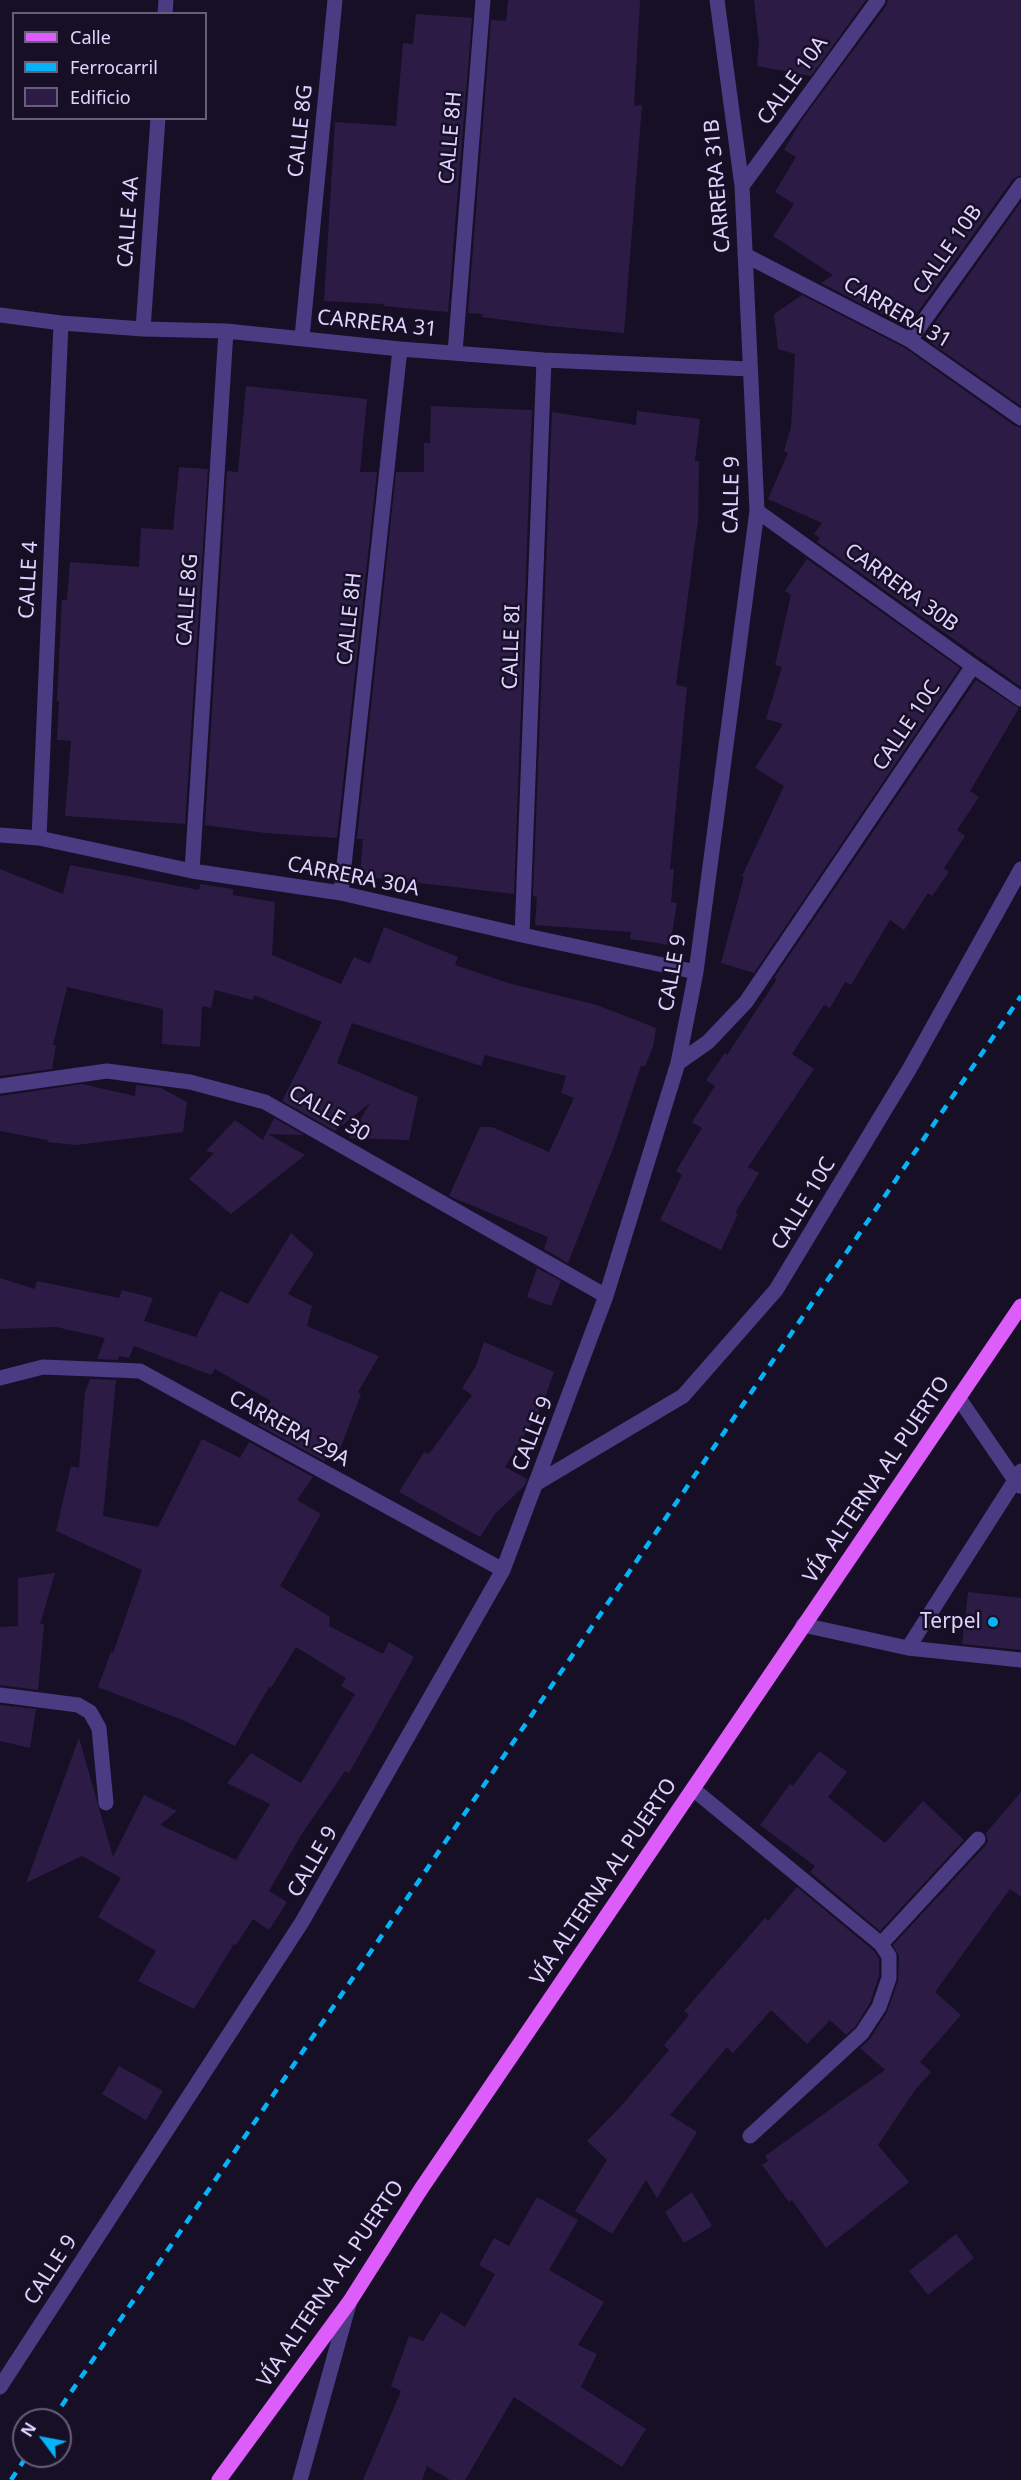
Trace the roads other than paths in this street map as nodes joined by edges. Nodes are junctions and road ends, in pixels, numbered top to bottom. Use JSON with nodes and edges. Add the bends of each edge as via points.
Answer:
{"nodes":[{"id":1,"x":335,"y":0,"type":"edge"},
{"id":2,"x":483,"y":0,"type":"edge"},
{"id":3,"x":717,"y":0,"type":"edge"},
{"id":4,"x":878,"y":0,"type":"edge"},
{"id":5,"x":158,"y":120,"type":"edge"},
{"id":6,"x":1021,"y":185,"type":"edge"},
{"id":7,"x":742,"y":186,"type":"junction"},
{"id":8,"x":745,"y":255,"type":"junction"},
{"id":9,"x":0,"y":315,"type":"edge"},
{"id":10,"x":61,"y":323,"type":"junction"},
{"id":11,"x":143,"y":329,"type":"junction"},
{"id":12,"x":226,"y":331,"type":"junction"},
{"id":13,"x":303,"y":337,"type":"junction"},
{"id":14,"x":910,"y":340,"type":"junction"},
{"id":15,"x":400,"y":349,"type":"junction"},
{"id":16,"x":454,"y":352,"type":"junction"},
{"id":17,"x":544,"y":360,"type":"junction"},
{"id":18,"x":750,"y":369,"type":"junction"},
{"id":19,"x":1021,"y":418,"type":"edge"},
{"id":20,"x":757,"y":510,"type":"junction"},
{"id":21,"x":973,"y":666,"type":"junction"},
{"id":22,"x":1021,"y":699,"type":"edge"},
{"id":23,"x":0,"y":835,"type":"edge"},
{"id":24,"x":39,"y":838,"type":"junction"},
{"id":25,"x":1021,"y":869,"type":"edge"},
{"id":26,"x":192,"y":871,"type":"junction"},
{"id":27,"x":341,"y":893,"type":"junction"},
{"id":28,"x":522,"y":935,"type":"junction"},
{"id":29,"x":696,"y":972,"type":"junction"},
{"id":30,"x":678,"y":1062,"type":"junction"},
{"id":31,"x":0,"y":1086,"type":"edge"},
{"id":32,"x":606,"y":1296,"type":"junction"},
{"id":33,"x":1021,"y":1306,"type":"edge"},
{"id":34,"x":0,"y":1378,"type":"edge"},
{"id":35,"x":958,"y":1397,"type":"junction"},
{"id":36,"x":1019,"y":1480,"type":"edge"},
{"id":37,"x":537,"y":1482,"type":"junction"},
{"id":38,"x":503,"y":1570,"type":"junction"},
{"id":39,"x":803,"y":1625,"type":"junction"},
{"id":40,"x":908,"y":1648,"type":"junction"},
{"id":41,"x":1021,"y":1660,"type":"edge"},
{"id":42,"x":0,"y":1695,"type":"edge"},
{"id":43,"x":693,"y":1789,"type":"junction"},
{"id":44,"x":106,"y":1803,"type":"dead end"},
{"id":45,"x":978,"y":1839,"type":"dead end"},
{"id":46,"x":881,"y":1944,"type":"junction"},
{"id":47,"x":750,"y":2136,"type":"dead end"},
{"id":48,"x":350,"y":2301,"type":"junction"},
{"id":49,"x":0,"y":2387,"type":"edge"},
{"id":50,"x":219,"y":2480,"type":"edge"},
{"id":51,"x":300,"y":2480,"type":"edge"}],
"edges":[{"from":1,"to":13,"type":"street","name":"CALLE 8G"},
{"from":2,"to":16,"type":"street","name":"CALLE 8H"},
{"from":3,"to":7,"type":"street","name":"CARRERA 31B"},
{"from":4,"to":7,"type":"street","name":"CALLE 10A"},
{"from":5,"to":11,"type":"street","name":"CALLE 4A"},
{"from":6,"to":14,"type":"street","name":"CALLE 10B"},
{"from":7,"to":8,"type":"street","name":"CARRERA 31B"},
{"from":8,"to":14,"type":"street","name":"CARRERA 31"},
{"from":8,"to":18,"type":"street","name":"CARRERA 31B"},
{"from":9,"to":10,"type":"street","name":"CARRERA 31"},
{"from":10,"to":11,"type":"street","name":"CARRERA 31"},
{"from":10,"to":24,"type":"street","name":"CALLE 4"},
{"from":11,"to":12,"type":"street","name":"CARRERA 31"},
{"from":12,"to":13,"type":"street","name":"CARRERA 31"},
{"from":12,"to":26,"type":"street","name":"CALLE 8G"},
{"from":13,"to":15,"type":"street","name":"CARRERA 31"},
{"from":14,"to":19,"type":"street","name":"CARRERA 31"},
{"from":15,"to":16,"type":"street","name":"CARRERA 31"},
{"from":15,"to":27,"type":"street","name":"CALLE 8H"},
{"from":16,"to":17,"type":"street","name":"CARRERA 31"},
{"from":17,"to":18,"type":"street","name":"CARRERA 31"},
{"from":17,"to":28,"type":"street","name":"CALLE 8I"},
{"from":18,"to":20,"type":"street","name":"CALLE 9"},
{"from":20,"to":21,"type":"street","name":"CARRERA 30B"},
{"from":20,"to":29,"type":"street","name":"CALLE 9"},
{"from":21,"to":22,"type":"street","name":"CARRERA 30B"},
{"from":21,"to":30,"type":"street","name":"CALLE 10C","via":[[746,1002],[708,1042]]},
{"from":23,"to":24,"type":"street","name":"CARRERA 30A"},
{"from":24,"to":26,"type":"street","name":"CARRERA 30A"},
{"from":25,"to":37,"type":"street","name":"CALLE 10C","via":[[910,1068],[776,1290],[683,1396]]},
{"from":26,"to":27,"type":"street","name":"CARRERA 30A"},
{"from":27,"to":28,"type":"street","name":"CARRERA 30A"},
{"from":28,"to":29,"type":"street","name":"CARRERA 30A"},
{"from":29,"to":30,"type":"street","name":"CALLE 9"},
{"from":30,"to":32,"type":"street","name":"CALLE 9"},
{"from":31,"to":32,"type":"street","name":"CALLE 30","via":[[107,1071],[190,1082],[266,1102]]},
{"from":32,"to":37,"type":"street","name":"CALLE 9"},
{"from":33,"to":35,"type":"main road","name":"VÍA ALTERNA AL PUERTO"},
{"from":34,"to":38,"type":"street","name":"CARRERA 29A","via":[[42,1366],[140,1371]]},
{"from":35,"to":36,"type":"street"},
{"from":35,"to":39,"type":"main road","name":"VÍA ALTERNA AL PUERTO"},
{"from":36,"to":40,"type":"street"},
{"from":37,"to":38,"type":"street","name":"CALLE 9"},
{"from":38,"to":49,"type":"street","name":"CALLE 9","via":[[302,1922]]},
{"from":39,"to":40,"type":"street"},
{"from":39,"to":43,"type":"main road","name":"VÍA ALTERNA AL PUERTO"},
{"from":40,"to":41,"type":"street"},
{"from":42,"to":44,"type":"street","via":[[78,1705],[90,1712],[99,1728]]},
{"from":43,"to":46,"type":"street"},
{"from":43,"to":48,"type":"main road","name":"VÍA ALTERNA AL PUERTO","via":[[421,2189]]},
{"from":45,"to":46,"type":"street"},
{"from":46,"to":47,"type":"street","via":[[889,1956],[889,1978],[879,2007],[862,2033]]},
{"from":48,"to":50,"type":"main road","name":"VÍA ALTERNA AL PUERTO"},
{"from":48,"to":51,"type":"street"}]}
